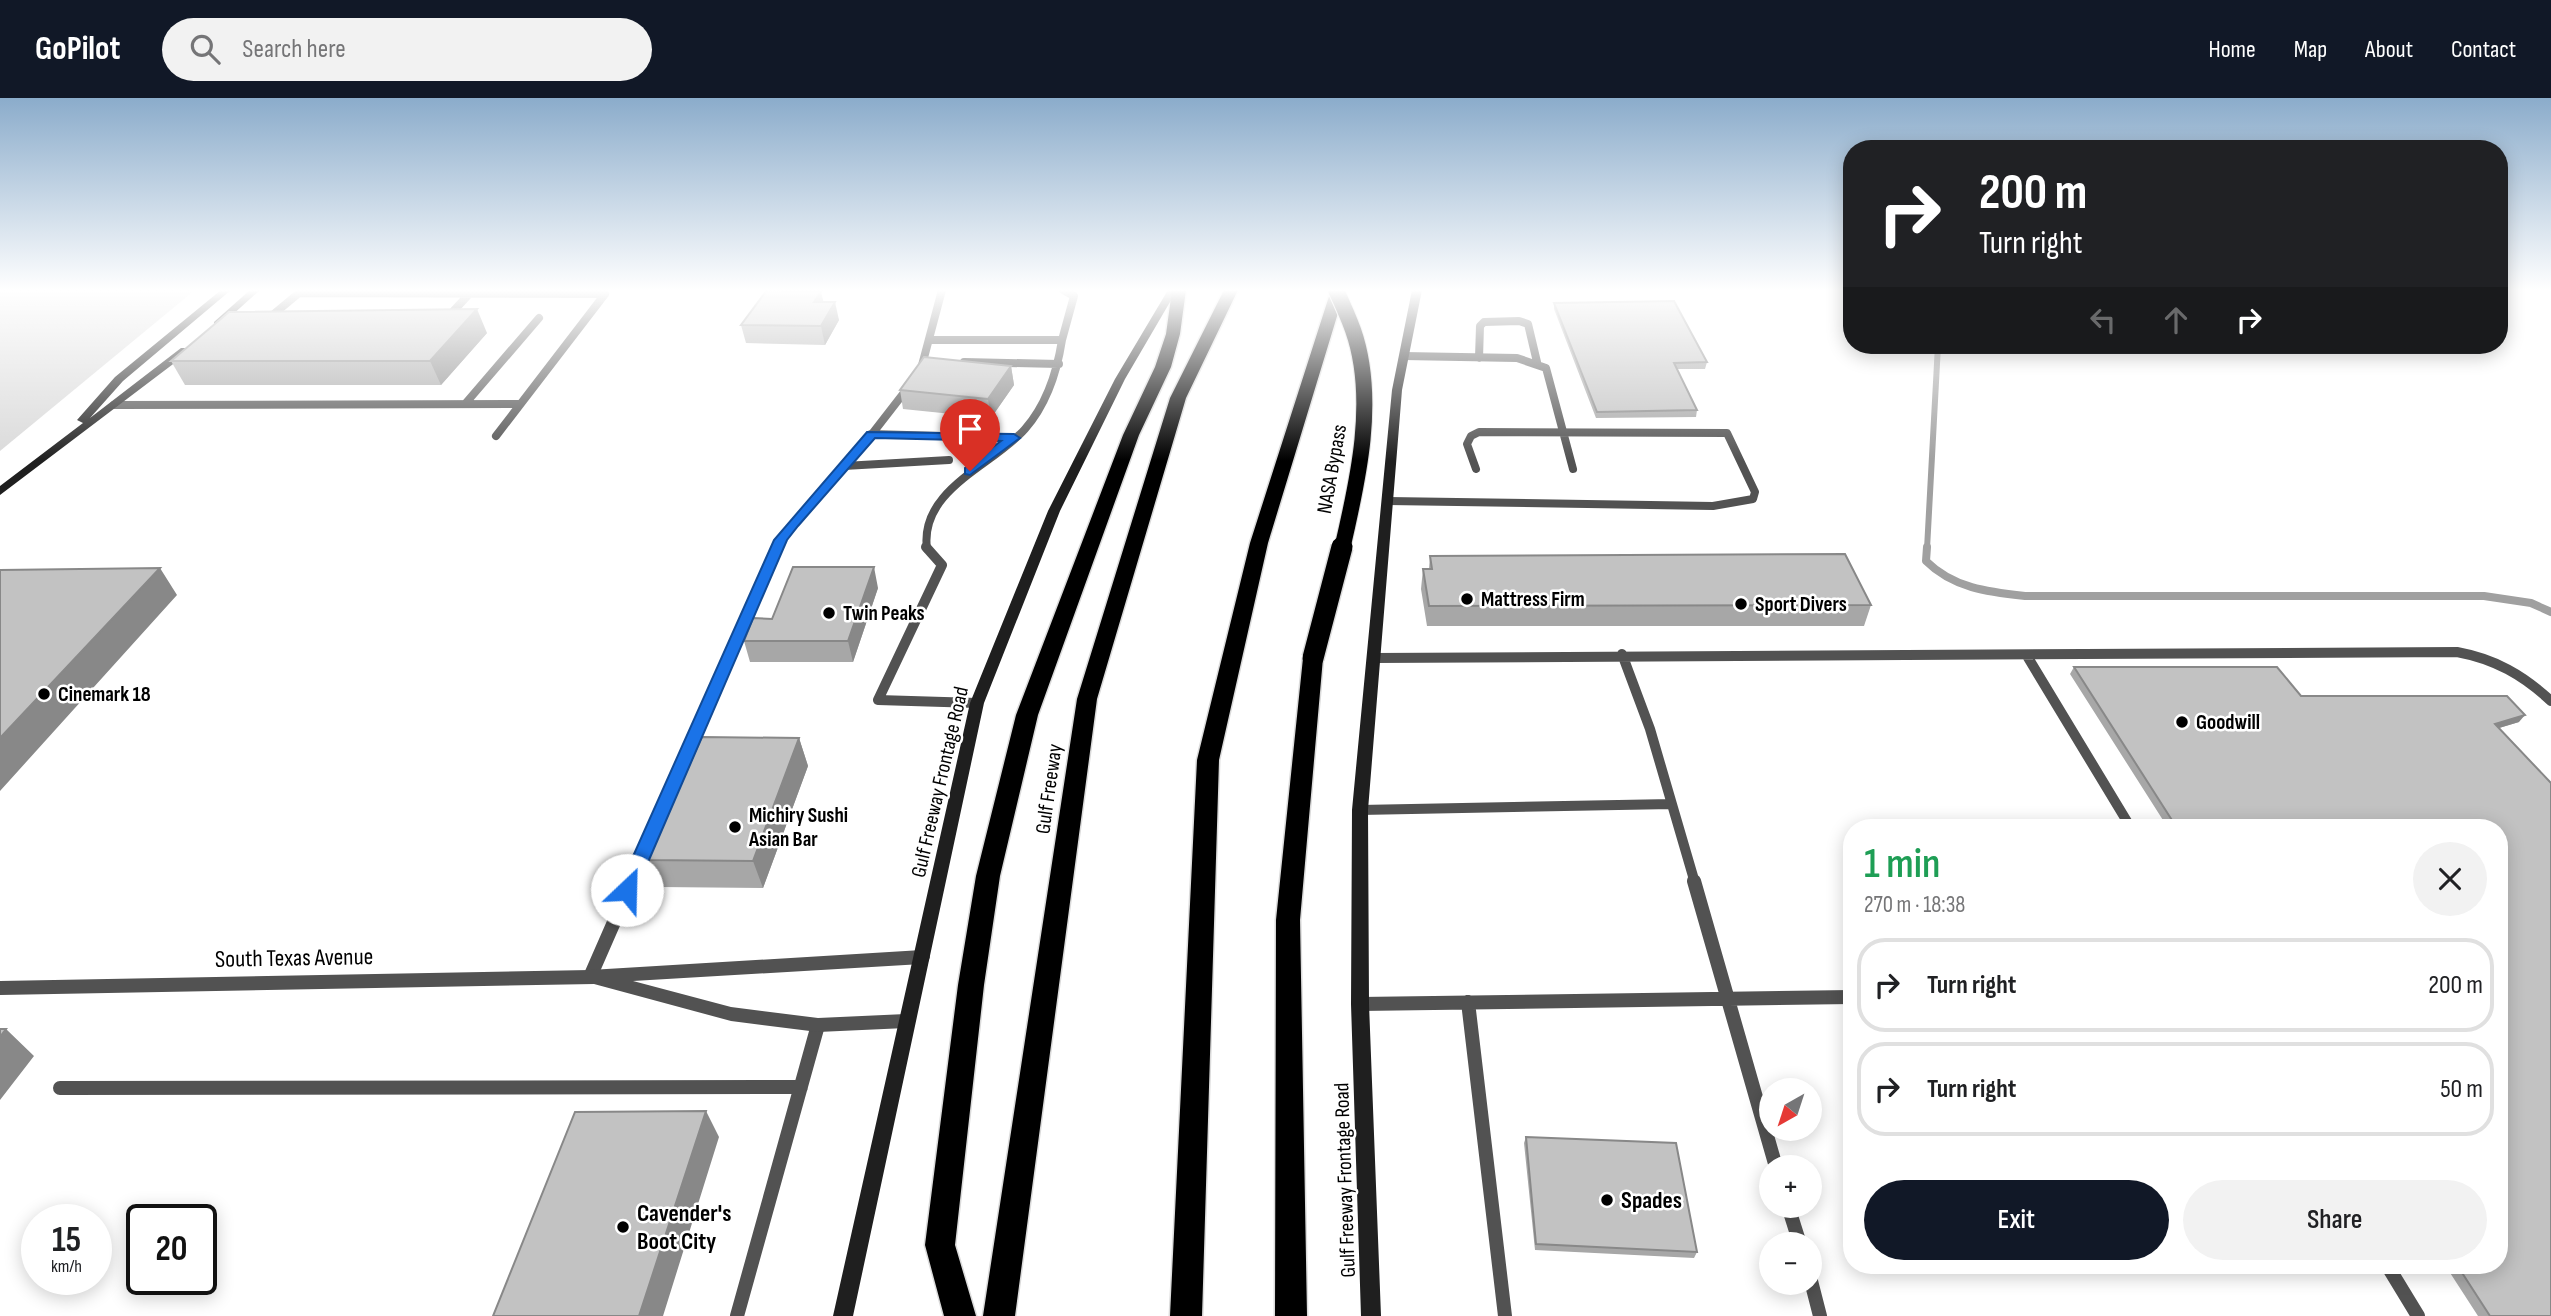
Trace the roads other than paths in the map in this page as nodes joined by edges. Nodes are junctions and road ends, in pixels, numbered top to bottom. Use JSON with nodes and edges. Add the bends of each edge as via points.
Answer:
{"nodes":[{"id":1,"x":158,"y":347,"type":"edge"},
{"id":2,"x":188,"y":347,"type":"edge"},
{"id":3,"x":514,"y":347,"type":"edge"},
{"id":4,"x":564,"y":347,"type":"edge"},
{"id":5,"x":927,"y":347,"type":"edge"},
{"id":6,"x":1061,"y":347,"type":"edge"},
{"id":7,"x":1139,"y":347,"type":"edge"},
{"id":8,"x":1169,"y":347,"type":"edge"},
{"id":9,"x":1203,"y":347,"type":"edge"},
{"id":10,"x":1319,"y":347,"type":"edge"},
{"id":11,"x":1359,"y":347,"type":"edge"},
{"id":12,"x":1406,"y":347,"type":"edge"},
{"id":13,"x":1479,"y":347,"type":"edge"},
{"id":14,"x":1533,"y":347,"type":"edge"},
{"id":15,"x":1404,"y":356,"type":"junction"},
{"id":16,"x":1479,"y":358,"type":"junction"},
{"id":17,"x":923,"y":362,"type":"junction"},
{"id":18,"x":937,"y":362,"type":"edge"},
{"id":19,"x":951,"y":362,"type":"edge"},
{"id":20,"x":1537,"y":362,"type":"junction"},
{"id":21,"x":1059,"y":363,"type":"junction"},
{"id":22,"x":465,"y":404,"type":"junction"},
{"id":23,"x":520,"y":404,"type":"junction"},
{"id":24,"x":114,"y":405,"type":"junction"},
{"id":25,"x":1563,"y":433,"type":"junction"},
{"id":26,"x":871,"y":435,"type":"junction"},
{"id":27,"x":496,"y":436,"type":"dead end"},
{"id":28,"x":1014,"y":438,"type":"junction"},
{"id":29,"x":65,"y":440,"type":"junction"},
{"id":30,"x":949,"y":460,"type":"dead end"},
{"id":31,"x":844,"y":466,"type":"junction"},
{"id":32,"x":1476,"y":469,"type":"dead end"},
{"id":33,"x":1573,"y":469,"type":"dead end"},
{"id":34,"x":0,"y":492,"type":"edge"},
{"id":35,"x":1388,"y":500,"type":"junction"},
{"id":36,"x":1622,"y":654,"type":"junction"},
{"id":37,"x":2027,"y":656,"type":"junction"},
{"id":38,"x":1374,"y":658,"type":"junction"},
{"id":39,"x":2551,"y":701,"type":"edge"},
{"id":40,"x":977,"y":703,"type":"junction"},
{"id":41,"x":1672,"y":804,"type":"junction"},
{"id":42,"x":1360,"y":810,"type":"junction"},
{"id":43,"x":2126,"y":819,"type":"edge"},
{"id":44,"x":922,"y":957,"type":"junction"},
{"id":45,"x":590,"y":976,"type":"junction"},
{"id":46,"x":0,"y":988,"type":"edge"},
{"id":47,"x":1843,"y":997,"type":"edge"},
{"id":48,"x":1730,"y":999,"type":"junction"},
{"id":49,"x":1468,"y":1002,"type":"junction"},
{"id":50,"x":1360,"y":1004,"type":"junction"},
{"id":51,"x":906,"y":1021,"type":"junction"},
{"id":52,"x":818,"y":1025,"type":"junction"},
{"id":53,"x":801,"y":1087,"type":"junction"},
{"id":54,"x":60,"y":1088,"type":"dead end"},
{"id":55,"x":1772,"y":1155,"type":"edge"},
{"id":56,"x":2392,"y":1274,"type":"edge"},
{"id":57,"x":1814,"y":1295,"type":"edge"},
{"id":58,"x":737,"y":1316,"type":"edge"},
{"id":59,"x":844,"y":1316,"type":"edge"},
{"id":60,"x":960,"y":1316,"type":"edge"},
{"id":61,"x":999,"y":1316,"type":"edge"},
{"id":62,"x":1186,"y":1316,"type":"edge"},
{"id":63,"x":1290,"y":1316,"type":"edge"},
{"id":64,"x":1371,"y":1316,"type":"edge"},
{"id":65,"x":1505,"y":1316,"type":"edge"},
{"id":66,"x":1819,"y":1316,"type":"edge"},
{"id":67,"x":2418,"y":1316,"type":"edge"}],
"edges":[{"from":1,"to":29,"type":"main road","via":[[119,379]]},
{"from":2,"to":24,"type":"main road"},
{"from":3,"to":22,"type":"lane"},
{"from":4,"to":23,"type":"lane"},
{"from":5,"to":17,"type":"lane"},
{"from":6,"to":21,"type":"lane"},
{"from":7,"to":40,"type":"main road","name":"Gulf Freeway Frontage Road","via":[[1054,510]]},
{"from":8,"to":60,"type":"highway","via":[[1131,435],[1027,715],[988,876],[940,1245]]},
{"from":9,"to":61,"type":"highway","name":"Gulf Freeway","via":[[1178,398],[1087,699]]},
{"from":10,"to":62,"type":"highway","via":[[1259,543],[1208,760]]},
{"from":11,"to":63,"type":"highway","name":"NASA Bypass","bridge":true,"via":[[1365,379],[1364,428],[1313,658],[1288,920]]},
{"from":12,"to":15,"type":"main road","name":"Gulf Freeway Frontage Road"},
{"from":13,"to":16,"type":"lane"},
{"from":14,"to":20,"type":"lane"},
{"from":15,"to":16,"type":"lane"},
{"from":15,"to":35,"type":"main road","name":"Gulf Freeway Frontage Road"},
{"from":16,"to":20,"type":"lane"},
{"from":17,"to":18,"type":"lane"},
{"from":17,"to":26,"type":"lane"},
{"from":19,"to":21,"type":"lane"},
{"from":20,"to":25,"type":"lane","via":[[1546,368]]},
{"from":21,"to":28,"type":"lane","via":[[1058,373],[1028,425]]},
{"from":22,"to":23,"type":"lane"},
{"from":22,"to":24,"type":"lane"},
{"from":23,"to":27,"type":"lane"},
{"from":24,"to":29,"type":"main road"},
{"from":25,"to":32,"type":"lane","via":[[1479,432],[1468,444]]},
{"from":25,"to":33,"type":"lane"},
{"from":25,"to":35,"type":"lane","via":[[1727,433],[1755,492],[1753,499],[1713,506]]},
{"from":26,"to":28,"type":"lane"},
{"from":26,"to":31,"type":"lane"},
{"from":28,"to":40,"type":"lane","via":[[970,471],[927,527],[926,548],[942,565],[878,700]]},
{"from":29,"to":34,"type":"main road"},
{"from":30,"to":31,"type":"lane"},
{"from":31,"to":45,"type":"lane","via":[[780,540]]},
{"from":35,"to":38,"type":"main road","name":"Gulf Freeway Frontage Road"},
{"from":36,"to":37,"type":"lane"},
{"from":36,"to":38,"type":"lane"},
{"from":36,"to":41,"type":"lane","via":[[1644,703]]},
{"from":37,"to":39,"type":"lane","via":[[2458,652],[2509,667]]},
{"from":37,"to":43,"type":"lane"},
{"from":38,"to":42,"type":"main road","name":"Gulf Freeway Frontage Road"},
{"from":40,"to":44,"type":"main road","name":"Gulf Freeway Frontage Road"},
{"from":41,"to":42,"type":"lane"},
{"from":41,"to":48,"type":"lane"},
{"from":42,"to":50,"type":"main road","name":"Gulf Freeway Frontage Road"},
{"from":44,"to":45,"type":"street","name":"South Texas Avenue"},
{"from":44,"to":51,"type":"main road","name":"Gulf Freeway Frontage Road"},
{"from":45,"to":46,"type":"street","name":"South Texas Avenue"},
{"from":45,"to":52,"type":"street","name":"South Texas Avenue","via":[[731,1014]]},
{"from":47,"to":48,"type":"lane"},
{"from":48,"to":49,"type":"lane"},
{"from":48,"to":55,"type":"lane"},
{"from":49,"to":50,"type":"lane"},
{"from":49,"to":65,"type":"lane"},
{"from":50,"to":64,"type":"main road","name":"Gulf Freeway Frontage Road"},
{"from":51,"to":52,"type":"street","name":"South Texas Avenue"},
{"from":51,"to":59,"type":"main road","name":"Gulf Freeway Frontage Road"},
{"from":52,"to":53,"type":"lane"},
{"from":53,"to":54,"type":"lane"},
{"from":53,"to":58,"type":"lane"},
{"from":56,"to":67,"type":"lane"},
{"from":57,"to":66,"type":"lane"}]}
